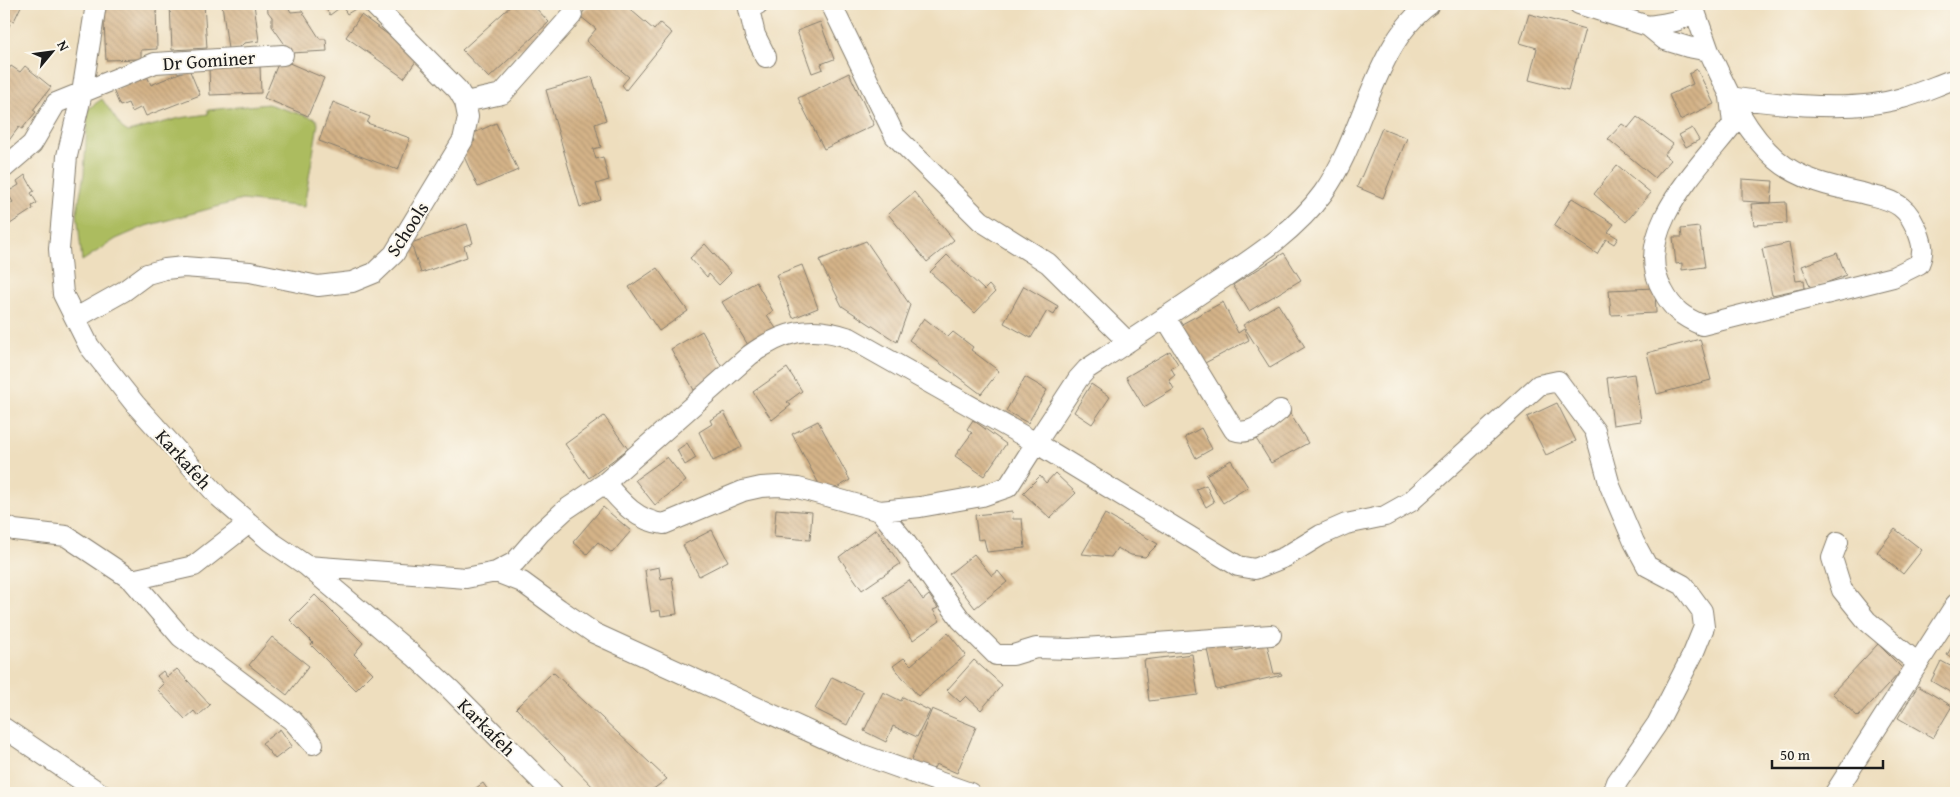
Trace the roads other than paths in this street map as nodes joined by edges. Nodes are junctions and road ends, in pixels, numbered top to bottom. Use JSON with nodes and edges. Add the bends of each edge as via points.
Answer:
{"nodes":[{"id":1,"x":96,"y":4,"type":"edge"},
{"id":2,"x":373,"y":4,"type":"edge"},
{"id":3,"x":758,"y":4,"type":"edge"},
{"id":4,"x":831,"y":4,"type":"edge"},
{"id":5,"x":1430,"y":4,"type":"edge"},
{"id":6,"x":1579,"y":4,"type":"edge"},
{"id":7,"x":1693,"y":5,"type":"edge"},
{"id":8,"x":572,"y":15,"type":"dead end"},
{"id":9,"x":1648,"y":26,"type":"junction"},
{"id":10,"x":283,"y":54,"type":"dead end"},
{"id":11,"x":1710,"y":54,"type":"junction"},
{"id":12,"x":766,"y":57,"type":"dead end"},
{"id":13,"x":1949,"y":81,"type":"dead end"},
{"id":14,"x":82,"y":93,"type":"junction"},
{"id":15,"x":1730,"y":98,"type":"junction"},
{"id":16,"x":465,"y":102,"type":"junction"},
{"id":17,"x":4,"y":168,"type":"edge"},
{"id":18,"x":1166,"y":317,"type":"junction"},
{"id":19,"x":76,"y":318,"type":"junction"},
{"id":20,"x":1128,"y":342,"type":"junction"},
{"id":21,"x":1280,"y":410,"type":"dead end"},
{"id":22,"x":1036,"y":443,"type":"junction"},
{"id":23,"x":606,"y":483,"type":"junction"},
{"id":24,"x":880,"y":511,"type":"junction"},
{"id":25,"x":249,"y":523,"type":"junction"},
{"id":26,"x":4,"y":525,"type":"edge"},
{"id":27,"x":1838,"y":542,"type":"dead end"},
{"id":28,"x":307,"y":566,"type":"junction"},
{"id":29,"x":496,"y":572,"type":"junction"},
{"id":30,"x":132,"y":580,"type":"junction"},
{"id":31,"x":1956,"y":604,"type":"edge"},
{"id":32,"x":1271,"y":635,"type":"dead end"},
{"id":33,"x":1917,"y":664,"type":"junction"},
{"id":34,"x":4,"y":728,"type":"edge"},
{"id":35,"x":313,"y":744,"type":"dead end"},
{"id":36,"x":100,"y":793,"type":"edge"},
{"id":37,"x":553,"y":793,"type":"edge"},
{"id":38,"x":970,"y":793,"type":"edge"},
{"id":39,"x":1613,"y":793,"type":"edge"},
{"id":40,"x":1835,"y":793,"type":"edge"}],
"edges":[{"from":1,"to":14,"type":"street","name":"Karkafeh"},
{"from":2,"to":16,"type":"street","via":[[458,90]]},
{"from":3,"to":12,"type":"street","via":[[749,9],[755,35]]},
{"from":4,"to":20,"type":"street","via":[[895,136],[981,221],[1048,263]]},
{"from":5,"to":18,"type":"street","via":[[1411,20],[1396,41],[1340,166],[1323,194],[1280,237]]},
{"from":6,"to":9,"type":"street"},
{"from":7,"to":9,"type":"street","via":[[1683,18]]},
{"from":7,"to":11,"type":"street"},
{"from":8,"to":16,"type":"street","via":[[502,94]]},
{"from":9,"to":11,"type":"street","via":[[1665,40],[1709,51]]},
{"from":10,"to":14,"type":"street","name":"Dr Gominer","via":[[155,63]]},
{"from":11,"to":15,"type":"street"},
{"from":13,"to":15,"type":"street","via":[[1901,99],[1852,105]]},
{"from":14,"to":17,"type":"street","name":"Dr Gominer","via":[[56,103],[32,144]]},
{"from":14,"to":19,"type":"street","name":"Karkafeh","via":[[66,156],[59,249],[64,294]]},
{"from":15,"to":15,"type":"street","via":[[1733,124],[1674,199],[1656,234],[1653,266],[1658,283],[1670,304],[1685,318],[1702,325],[1893,276],[1919,264],[1924,254],[1920,236],[1911,217],[1900,206],[1888,199],[1793,172],[1777,160],[1754,134]]},
{"from":16,"to":19,"type":"street","name":"Schools","via":[[468,118],[462,140],[394,254],[374,273],[352,282],[318,286],[250,272],[165,269],[147,274]]},
{"from":18,"to":20,"type":"street"},
{"from":18,"to":21,"type":"street","via":[[1234,430],[1241,433],[1250,431]]},
{"from":19,"to":25,"type":"street","name":"Karkafeh","via":[[89,346],[136,404],[197,474]]},
{"from":20,"to":22,"type":"street","via":[[1082,374]]},
{"from":22,"to":23,"type":"street","via":[[850,338],[816,330],[778,338],[750,355]]},
{"from":22,"to":24,"type":"street","via":[[1012,482],[1002,490],[962,500]]},
{"from":22,"to":39,"type":"street","via":[[1238,566],[1255,569],[1285,557],[1346,524],[1385,516],[1410,502],[1539,385],[1558,381],[1595,431],[1610,486],[1647,566],[1683,585],[1702,611],[1704,628],[1693,654],[1657,724],[1617,782]]},
{"from":23,"to":24,"type":"street","via":[[638,517],[652,523],[664,524],[744,490],[779,486],[798,488]]},
{"from":23,"to":29,"type":"street","via":[[565,510],[514,562]]},
{"from":24,"to":32,"type":"street","via":[[961,620],[996,655],[1013,655],[1036,648],[1070,649]]},
{"from":25,"to":28,"type":"street","name":"Karkafeh"},
{"from":25,"to":30,"type":"street","via":[[194,566]]},
{"from":26,"to":30,"type":"street","via":[[14,530],[66,536]]},
{"from":27,"to":33,"type":"street","via":[[1832,558],[1842,590],[1867,621]]},
{"from":28,"to":29,"type":"street","via":[[466,578]]},
{"from":28,"to":37,"type":"street","name":"Karkafeh","via":[[414,656]]},
{"from":29,"to":38,"type":"street","via":[[522,582],[594,633],[852,751]]},
{"from":30,"to":35,"type":"street","via":[[181,637],[294,721]]},
{"from":31,"to":33,"type":"street"},
{"from":33,"to":40,"type":"street"},
{"from":34,"to":36,"type":"street"}]}
